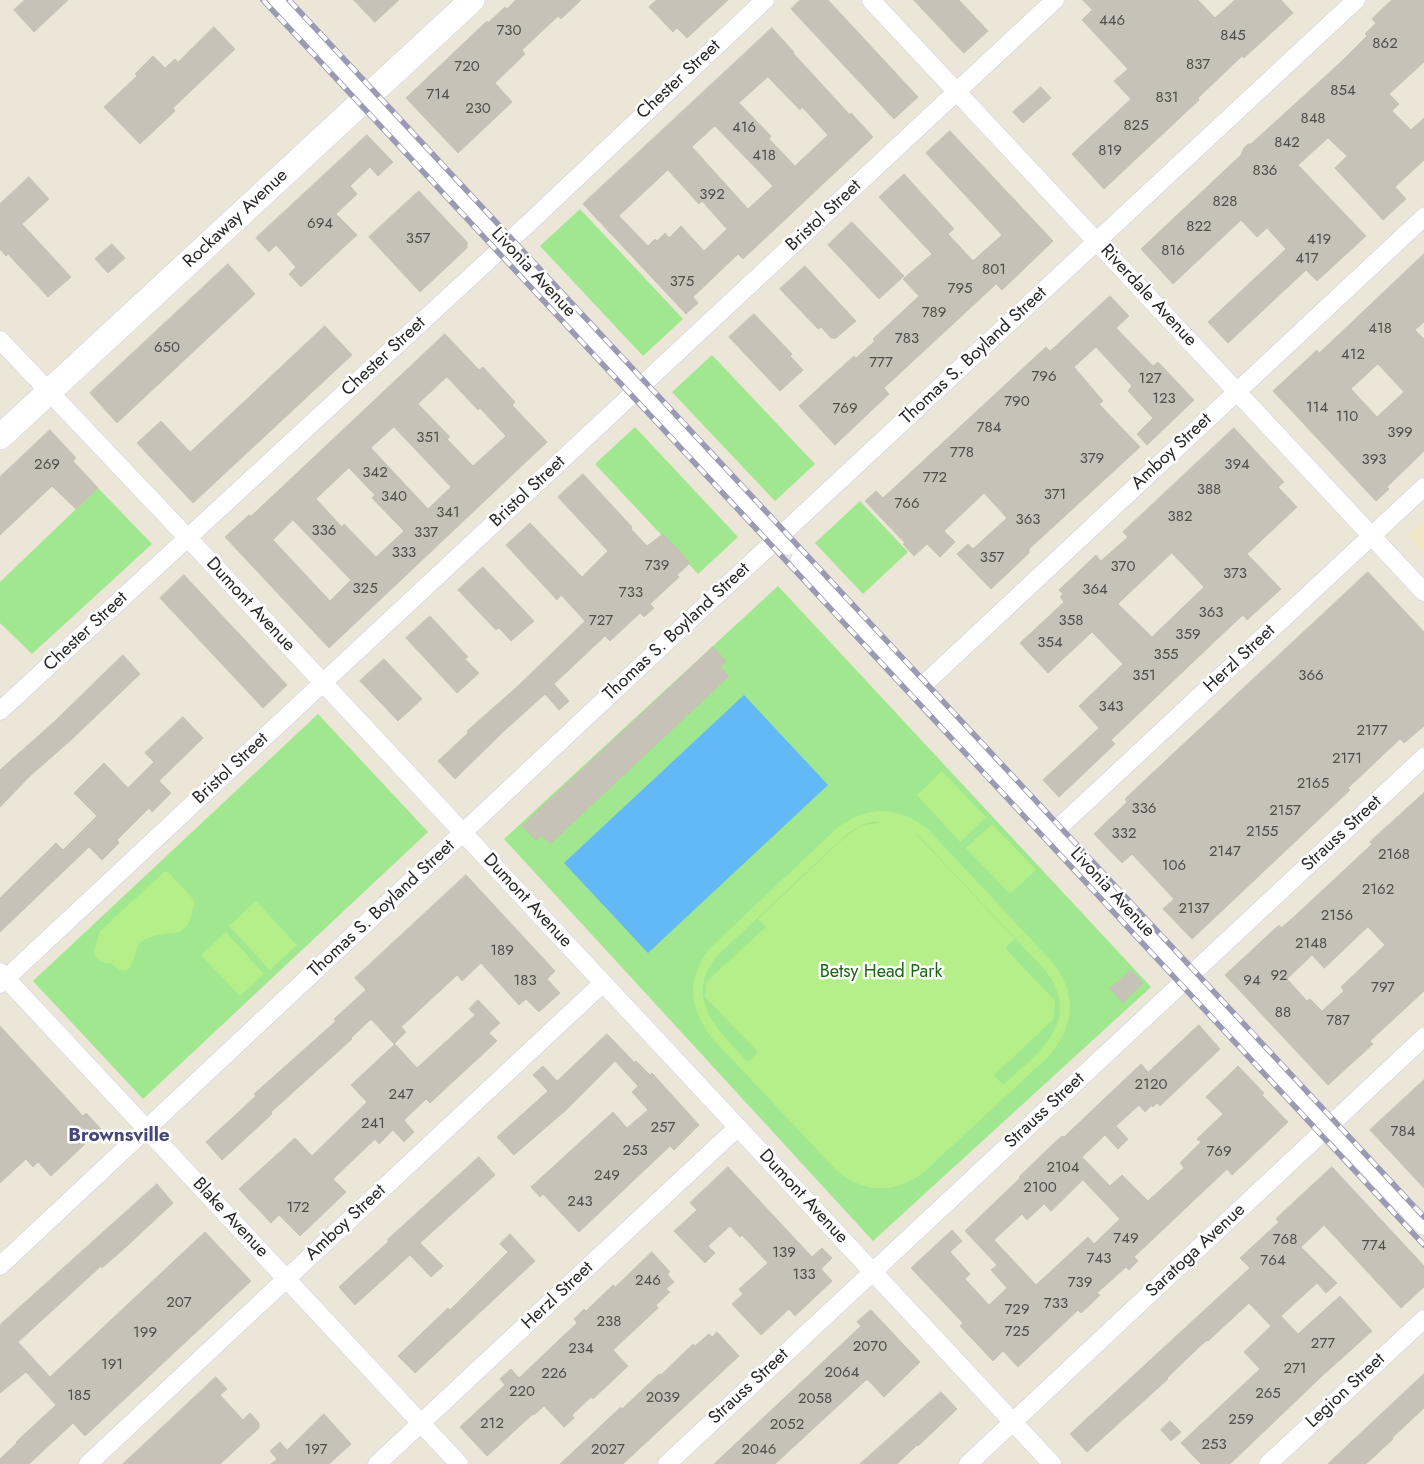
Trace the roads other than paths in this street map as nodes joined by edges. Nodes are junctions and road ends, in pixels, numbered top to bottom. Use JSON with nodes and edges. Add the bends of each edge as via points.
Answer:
{"nodes":[{"id":1,"x":278,"y":0,"type":"edge"},
{"id":2,"x":472,"y":0,"type":"edge"},
{"id":3,"x":765,"y":0,"type":"edge"},
{"id":4,"x":871,"y":0,"type":"edge"},
{"id":5,"x":1055,"y":0,"type":"edge"},
{"id":6,"x":1356,"y":0,"type":"edge"},
{"id":7,"x":957,"y":92,"type":"junction"},
{"id":8,"x":368,"y":97,"type":"junction"},
{"id":9,"x":1424,"y":217,"type":"edge"},
{"id":10,"x":1097,"y":241,"type":"junction"},
{"id":11,"x":506,"y":243,"type":"junction"},
{"id":12,"x":0,"y":340,"type":"edge"},
{"id":13,"x":640,"y":388,"type":"junction"},
{"id":14,"x":49,"y":392,"type":"junction"},
{"id":15,"x":1237,"y":392,"type":"junction"},
{"id":16,"x":0,"y":437,"type":"edge"},
{"id":17,"x":1424,"y":487,"type":"edge"},
{"id":18,"x":1372,"y":536,"type":"junction"},
{"id":19,"x":188,"y":538,"type":"junction"},
{"id":20,"x":789,"y":547,"type":"junction"},
{"id":21,"x":1424,"y":592,"type":"edge"},
{"id":22,"x":323,"y":683,"type":"junction"},
{"id":23,"x":920,"y":688,"type":"junction"},
{"id":24,"x":0,"y":711,"type":"edge"},
{"id":25,"x":1424,"y":757,"type":"edge"},
{"id":26,"x":1055,"y":831,"type":"junction"},
{"id":27,"x":463,"y":833,"type":"junction"},
{"id":28,"x":1189,"y":977,"type":"junction"},
{"id":29,"x":2,"y":978,"type":"edge"},
{"id":30,"x":603,"y":983,"type":"junction"},
{"id":31,"x":1424,"y":1037,"type":"edge"},
{"id":32,"x":1330,"y":1125,"type":"junction"},
{"id":33,"x":738,"y":1127,"type":"junction"},
{"id":34,"x":146,"y":1129,"type":"junction"},
{"id":35,"x":1424,"y":1226,"type":"edge"},
{"id":36,"x":0,"y":1266,"type":"edge"},
{"id":37,"x":873,"y":1271,"type":"junction"},
{"id":38,"x":287,"y":1279,"type":"junction"},
{"id":39,"x":1424,"y":1318,"type":"edge"},
{"id":40,"x":1013,"y":1422,"type":"junction"},
{"id":41,"x":421,"y":1423,"type":"junction"},
{"id":42,"x":88,"y":1464,"type":"edge"},
{"id":43,"x":377,"y":1464,"type":"edge"},
{"id":44,"x":459,"y":1464,"type":"edge"},
{"id":45,"x":667,"y":1464,"type":"edge"},
{"id":46,"x":968,"y":1464,"type":"edge"},
{"id":47,"x":1052,"y":1464,"type":"edge"},
{"id":48,"x":1268,"y":1464,"type":"edge"}],
"edges":[{"from":1,"to":8,"type":"street","name":"Livonia Avenue"},
{"from":2,"to":8,"type":"street","name":"Rockaway Avenue"},
{"from":3,"to":11,"type":"street","name":"Chester Street"},
{"from":4,"to":7,"type":"street","name":"Riverdale Avenue"},
{"from":5,"to":7,"type":"street","name":"Bristol Street"},
{"from":6,"to":10,"type":"street","name":"Thomas S. Boyland Street"},
{"from":7,"to":10,"type":"street","name":"Riverdale Avenue"},
{"from":7,"to":13,"type":"street","name":"Bristol Street"},
{"from":8,"to":11,"type":"street","name":"Livonia Avenue"},
{"from":8,"to":14,"type":"street","name":"Rockaway Avenue"},
{"from":9,"to":15,"type":"street","name":"Amboy Street"},
{"from":10,"to":15,"type":"street","name":"Riverdale Avenue"},
{"from":10,"to":20,"type":"street","name":"Thomas S. Boyland Street"},
{"from":11,"to":13,"type":"street","name":"Livonia Avenue"},
{"from":11,"to":19,"type":"street","name":"Chester Street"},
{"from":12,"to":14,"type":"street","name":"Dumont Avenue"},
{"from":13,"to":20,"type":"street","name":"Livonia Avenue"},
{"from":13,"to":22,"type":"street","name":"Bristol Street"},
{"from":14,"to":16,"type":"street","name":"Rockaway Avenue"},
{"from":14,"to":19,"type":"street","name":"Dumont Avenue"},
{"from":15,"to":18,"type":"street","name":"Riverdale Avenue"},
{"from":15,"to":23,"type":"street","name":"Amboy Street"},
{"from":17,"to":18,"type":"street","name":"Herzl Street"},
{"from":18,"to":21,"type":"street","name":"Riverdale Avenue"},
{"from":18,"to":26,"type":"street","name":"Herzl Street"},
{"from":19,"to":22,"type":"street","name":"Dumont Avenue"},
{"from":19,"to":24,"type":"street","name":"Chester Street"},
{"from":20,"to":23,"type":"street","name":"Livonia Avenue"},
{"from":20,"to":27,"type":"street","name":"Thomas S. Boyland Street"},
{"from":22,"to":27,"type":"street","name":"Dumont Avenue"},
{"from":22,"to":29,"type":"street","name":"Bristol Street"},
{"from":23,"to":26,"type":"street","name":"Livonia Avenue"},
{"from":25,"to":28,"type":"street","name":"Strauss Street"},
{"from":26,"to":28,"type":"street","name":"Livonia Avenue"},
{"from":27,"to":30,"type":"street","name":"Dumont Avenue"},
{"from":27,"to":34,"type":"street","name":"Thomas S. Boyland Street"},
{"from":28,"to":32,"type":"street","name":"Livonia Avenue"},
{"from":28,"to":37,"type":"street","name":"Strauss Street"},
{"from":29,"to":34,"type":"street","name":"Blake Avenue"},
{"from":30,"to":33,"type":"street","name":"Dumont Avenue"},
{"from":30,"to":38,"type":"street","name":"Amboy Street"},
{"from":31,"to":32,"type":"street","name":"Saratoga Avenue"},
{"from":32,"to":35,"type":"street","name":"Livonia Avenue"},
{"from":32,"to":40,"type":"street","name":"Saratoga Avenue"},
{"from":33,"to":37,"type":"street","name":"Dumont Avenue"},
{"from":33,"to":41,"type":"street","name":"Herzl Street"},
{"from":34,"to":36,"type":"street","name":"Thomas S. Boyland Street"},
{"from":34,"to":38,"type":"street","name":"Blake Avenue"},
{"from":37,"to":40,"type":"street","name":"Dumont Avenue"},
{"from":37,"to":45,"type":"street","name":"Strauss Street"},
{"from":38,"to":41,"type":"street","name":"Blake Avenue"},
{"from":38,"to":42,"type":"street","name":"Amboy Street"},
{"from":39,"to":48,"type":"street","name":"Legion Street"},
{"from":40,"to":46,"type":"street","name":"Saratoga Avenue"},
{"from":40,"to":47,"type":"street","name":"Dumont Avenue"},
{"from":41,"to":43,"type":"street","name":"Herzl Street"},
{"from":41,"to":44,"type":"street","name":"Blake Avenue"}]}
